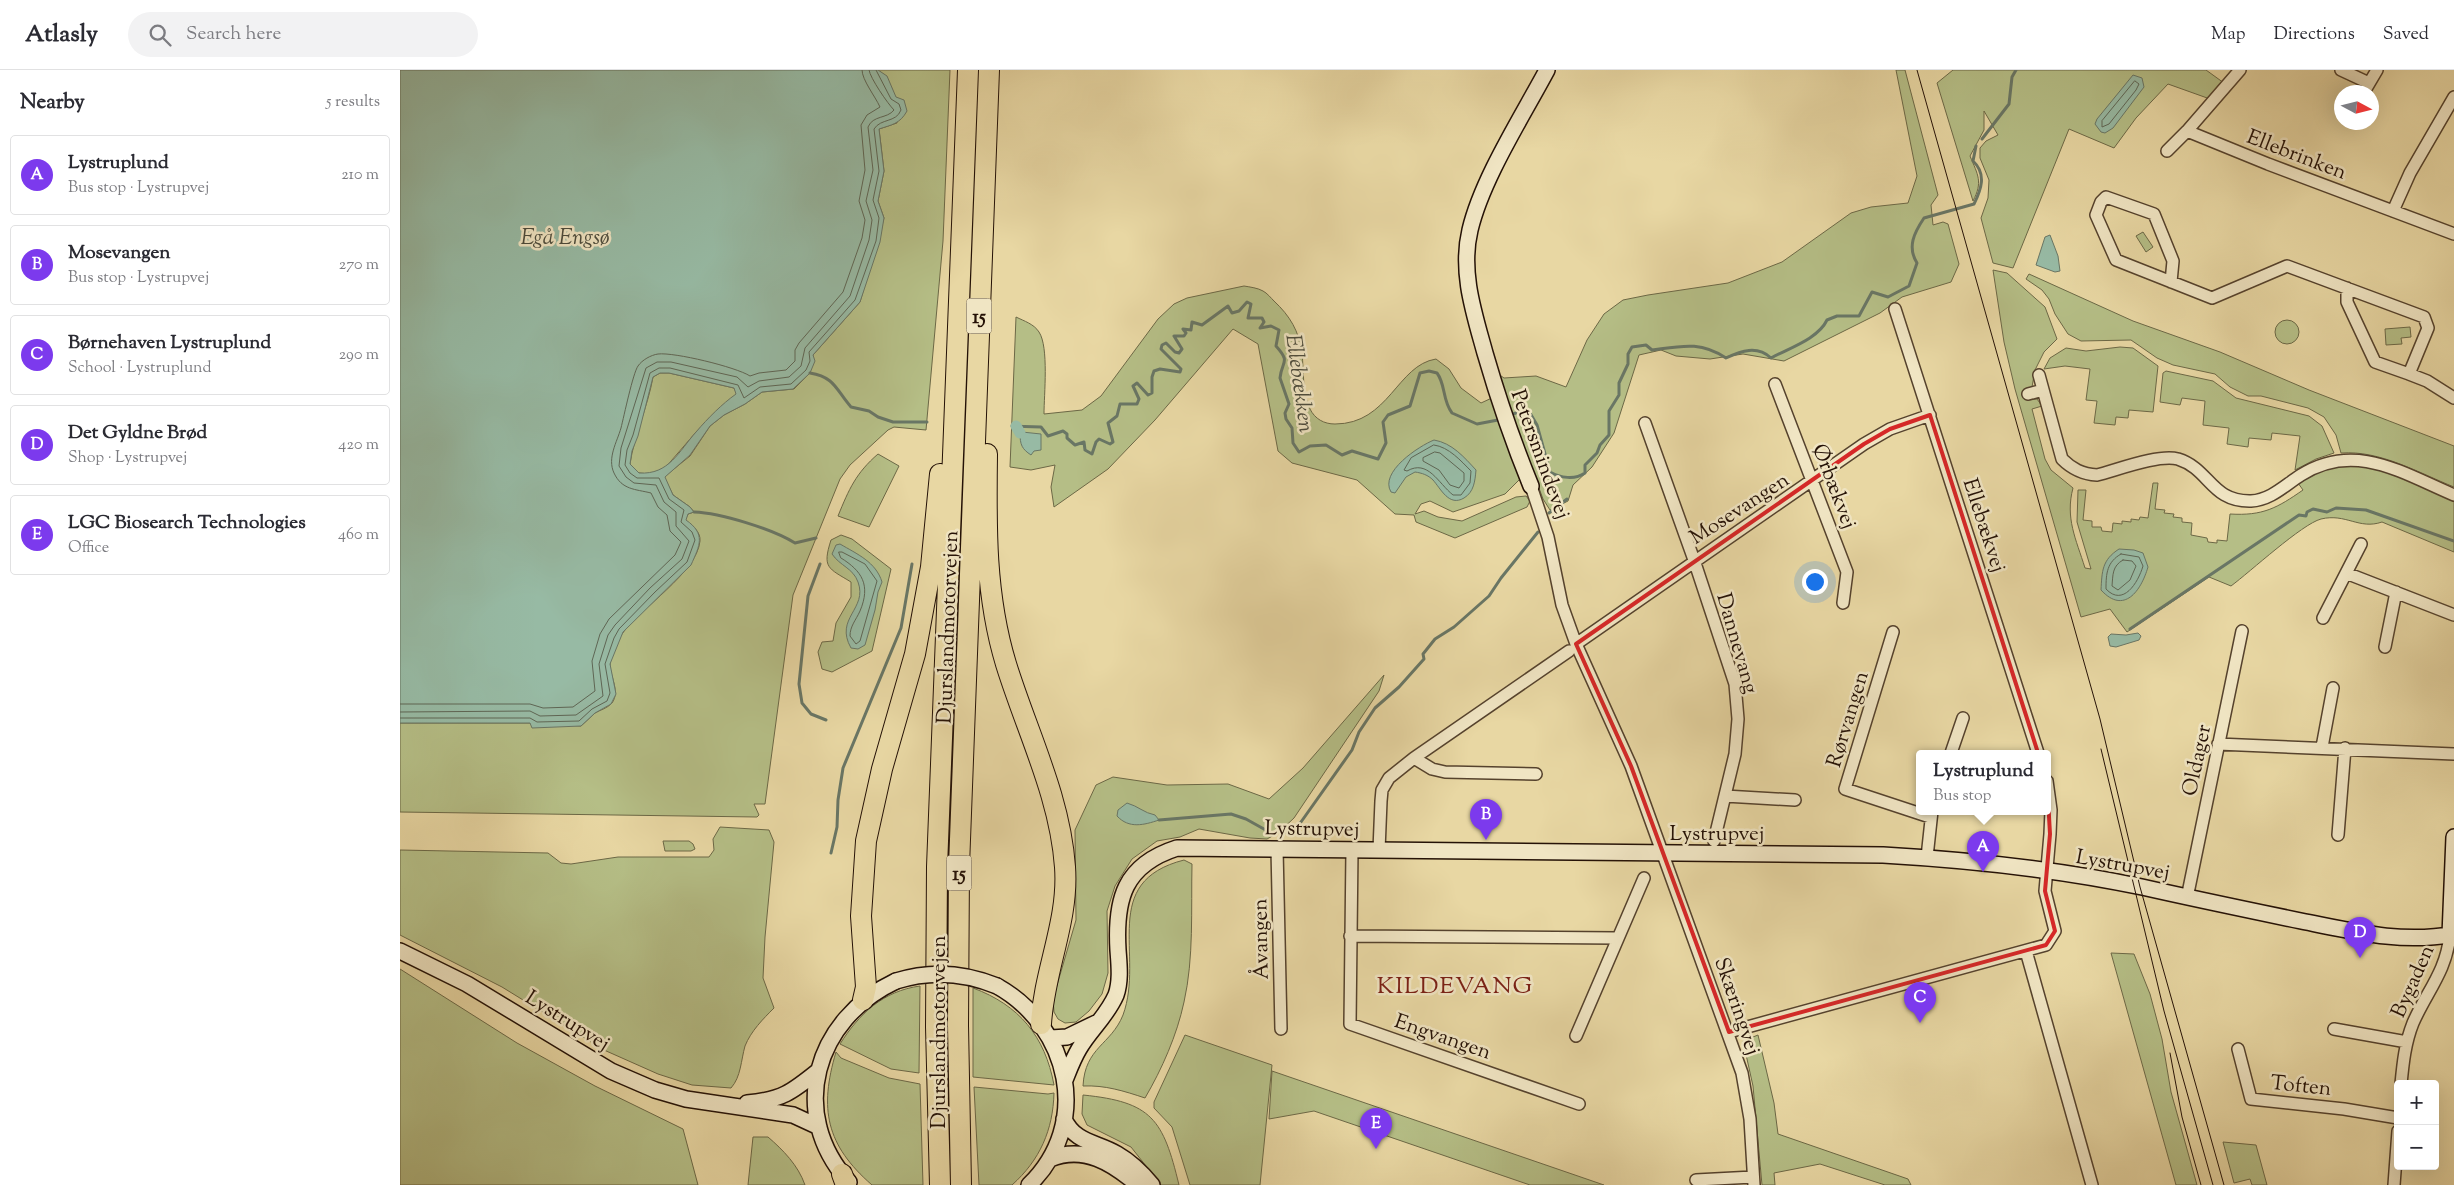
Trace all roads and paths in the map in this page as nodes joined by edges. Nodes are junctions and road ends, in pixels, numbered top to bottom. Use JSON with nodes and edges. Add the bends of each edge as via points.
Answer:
{"nodes":[{"id":1,"x":968,"y":70,"type":"edge"},
{"id":2,"x":991,"y":70,"type":"edge"},
{"id":3,"x":1547,"y":70,"type":"edge"},
{"id":4,"x":2240,"y":70,"type":"edge"},
{"id":5,"x":2341,"y":70,"type":"edge"},
{"id":6,"x":2377,"y":70,"type":"edge"},
{"id":7,"x":2362,"y":85,"type":"edge"},
{"id":8,"x":2368,"y":85,"type":"edge"},
{"id":9,"x":2454,"y":97,"type":"edge"},
{"id":10,"x":2188,"y":131,"type":"junction"},
{"id":11,"x":2168,"y":150,"type":"dead end"},
{"id":12,"x":2393,"y":211,"type":"junction"},
{"id":13,"x":962,"y":231,"type":"junction"},
{"id":14,"x":2454,"y":234,"type":"edge"},
{"id":15,"x":2171,"y":282,"type":"junction"},
{"id":16,"x":2347,"y":288,"type":"junction"},
{"id":17,"x":1895,"y":309,"type":"dead end"},
{"id":18,"x":2409,"y":374,"type":"junction"},
{"id":19,"x":2039,"y":375,"type":"dead end"},
{"id":20,"x":1775,"y":384,"type":"dead end"},
{"id":21,"x":2043,"y":390,"type":"junction"},
{"id":22,"x":2028,"y":394,"type":"dead end"},
{"id":23,"x":2454,"y":398,"type":"edge"},
{"id":24,"x":1930,"y":416,"type":"junction"},
{"id":25,"x":1645,"y":423,"type":"dead end"},
{"id":26,"x":1814,"y":481,"type":"junction"},
{"id":27,"x":1531,"y":486,"type":"joint"},
{"id":28,"x":2454,"y":495,"type":"edge"},
{"id":29,"x":2361,"y":544,"type":"dead end"},
{"id":30,"x":1694,"y":560,"type":"junction"},
{"id":31,"x":2346,"y":573,"type":"junction"},
{"id":32,"x":2396,"y":592,"type":"junction"},
{"id":33,"x":1843,"y":603,"type":"dead end"},
{"id":34,"x":2454,"y":615,"type":"edge"},
{"id":35,"x":2323,"y":618,"type":"dead end"},
{"id":36,"x":2242,"y":631,"type":"dead end"},
{"id":37,"x":1893,"y":632,"type":"dead end"},
{"id":38,"x":2385,"y":646,"type":"dead end"},
{"id":39,"x":1573,"y":648,"type":"junction"},
{"id":40,"x":2333,"y":688,"type":"dead end"},
{"id":41,"x":1963,"y":718,"type":"dead end"},
{"id":42,"x":2218,"y":744,"type":"junction"},
{"id":43,"x":2322,"y":747,"type":"junction"},
{"id":44,"x":2345,"y":748,"type":"junction"},
{"id":45,"x":1952,"y":750,"type":"edge"},
{"id":46,"x":2037,"y":750,"type":"edge"},
{"id":47,"x":2454,"y":754,"type":"edge"},
{"id":48,"x":1414,"y":758,"type":"junction"},
{"id":49,"x":1536,"y":774,"type":"dead end"},
{"id":50,"x":1724,"y":796,"type":"junction"},
{"id":51,"x":1795,"y":800,"type":"dead end"},
{"id":52,"x":1916,"y":810,"type":"edge"},
{"id":53,"x":1931,"y":815,"type":"edge"},
{"id":54,"x":2050,"y":815,"type":"edge"},
{"id":55,"x":2338,"y":836,"type":"dead end"},
{"id":56,"x":2454,"y":837,"type":"edge"},
{"id":57,"x":1714,"y":841,"type":"dead end"},
{"id":58,"x":1278,"y":849,"type":"junction"},
{"id":59,"x":1352,"y":850,"type":"junction"},
{"id":60,"x":1379,"y":850,"type":"junction"},
{"id":61,"x":1663,"y":854,"type":"junction"},
{"id":62,"x":1926,"y":857,"type":"junction"},
{"id":63,"x":2045,"y":872,"type":"junction"},
{"id":64,"x":1644,"y":878,"type":"dead end"},
{"id":65,"x":2187,"y":898,"type":"junction"},
{"id":66,"x":2452,"y":935,"type":"edge"},
{"id":67,"x":1350,"y":936,"type":"junction"},
{"id":68,"x":1616,"y":938,"type":"junction"},
{"id":69,"x":400,"y":951,"type":"edge"},
{"id":70,"x":2026,"y":951,"type":"junction"},
{"id":71,"x":863,"y":1000,"type":"junction"},
{"id":72,"x":1101,"y":1020,"type":"junction"},
{"id":73,"x":1280,"y":1029,"type":"dead end"},
{"id":74,"x":2334,"y":1029,"type":"dead end"},
{"id":75,"x":1046,"y":1031,"type":"junction"},
{"id":76,"x":1729,"y":1032,"type":"junction"},
{"id":77,"x":1576,"y":1036,"type":"dead end"},
{"id":78,"x":2407,"y":1042,"type":"junction"},
{"id":79,"x":2238,"y":1049,"type":"dead end"},
{"id":80,"x":818,"y":1071,"type":"junction"},
{"id":81,"x":1064,"y":1080,"type":"junction"},
{"id":82,"x":2402,"y":1080,"type":"edge"},
{"id":83,"x":722,"y":1104,"type":"junction"},
{"id":84,"x":1579,"y":1104,"type":"dead end"},
{"id":85,"x":2394,"y":1117,"type":"edge"},
{"id":86,"x":1064,"y":1119,"type":"junction"},
{"id":87,"x":819,"y":1127,"type":"junction"},
{"id":88,"x":1050,"y":1159,"type":"junction"},
{"id":89,"x":2395,"y":1170,"type":"edge"},
{"id":90,"x":1696,"y":1180,"type":"dead end"},
{"id":91,"x":846,"y":1181,"type":"edge"},
{"id":92,"x":1754,"y":1181,"type":"edge"},
{"id":93,"x":940,"y":1185,"type":"edge"},
{"id":94,"x":961,"y":1185,"type":"edge"},
{"id":95,"x":1029,"y":1185,"type":"edge"},
{"id":96,"x":1138,"y":1185,"type":"edge"},
{"id":97,"x":1152,"y":1185,"type":"edge"},
{"id":98,"x":2092,"y":1185,"type":"edge"},
{"id":99,"x":2394,"y":1185,"type":"edge"}],
"edges":[{"from":1,"to":13,"type":"highway","name":"Djurslandmotorvejen","number":"15"},
{"from":2,"to":75,"type":"highway","via":[[987,562],[997,630],[1022,712],[1054,799],[1065,868],[1062,923],[1045,986]]},
{"from":2,"to":94,"type":"highway","name":"Djurslandmotorvejen","number":"15","via":[[959,866]]},
{"from":3,"to":27,"type":"street","name":"Petersmindevej","via":[[1484,190],[1467,251],[1469,295],[1498,399]]},
{"from":4,"to":10,"type":"street"},
{"from":5,"to":7,"type":"street"},
{"from":6,"to":8,"type":"street"},
{"from":9,"to":12,"type":"street","via":[[2410,173]]},
{"from":10,"to":11,"type":"street"},
{"from":10,"to":12,"type":"street","name":"Ellebrinken"},
{"from":12,"to":14,"type":"street","name":"Ellebrinken"},
{"from":13,"to":71,"type":"highway","via":[[931,567],[915,654],[882,769],[866,841],[862,916],[866,987]]},
{"from":13,"to":93,"type":"highway","name":"Djurslandmotorvejen","number":"15","via":[[937,867],[936,1027]]},
{"from":15,"to":15,"type":"street","via":[[2116,260],[2096,215],[2106,197],[2154,214],[2173,260]]},
{"from":15,"to":16,"type":"street","via":[[2212,298],[2288,266]]},
{"from":16,"to":18,"type":"street","via":[[2347,302],[2375,362]]},
{"from":16,"to":18,"type":"street","via":[[2424,318],[2428,328]]},
{"from":17,"to":24,"type":"street","name":"Ellebækvej"},
{"from":18,"to":23,"type":"street"},
{"from":19,"to":21,"type":"street"},
{"from":20,"to":26,"type":"street","name":"Ørbækvej"},
{"from":21,"to":22,"type":"street"},
{"from":21,"to":28,"type":"street","via":[[2062,459],[2088,475],[2097,476],[2156,460],[2178,459],[2200,472],[2226,496],[2251,501],[2273,494],[2325,462],[2365,460]]},
{"from":24,"to":26,"type":"street","name":"Mosevangen","via":[[1890,429]]},
{"from":24,"to":46,"type":"street","name":"Ellebækvej"},
{"from":25,"to":30,"type":"street","name":"Dannevang"},
{"from":26,"to":30,"type":"street","name":"Mosevangen"},
{"from":26,"to":33,"type":"street","name":"Ørbækvej","via":[[1847,572]]},
{"from":27,"to":39,"type":"street","name":"Petersmindevej","via":[[1548,537]]},
{"from":29,"to":31,"type":"street"},
{"from":30,"to":39,"type":"street","name":"Mosevangen"},
{"from":30,"to":50,"type":"street","name":"Dannevang","via":[[1735,684],[1738,719],[1735,754]]},
{"from":31,"to":32,"type":"street"},
{"from":31,"to":35,"type":"street"},
{"from":32,"to":34,"type":"street"},
{"from":32,"to":38,"type":"street"},
{"from":36,"to":42,"type":"street","name":"Oldager"},
{"from":37,"to":52,"type":"street","name":"Rørvangen","via":[[1845,789]]},
{"from":39,"to":48,"type":"street","name":"Mosevangen"},
{"from":39,"to":61,"type":"street","name":"Petersmindevej","via":[[1630,766]]},
{"from":40,"to":43,"type":"street"},
{"from":41,"to":45,"type":"street"},
{"from":42,"to":43,"type":"street"},
{"from":42,"to":65,"type":"street","name":"Oldager"},
{"from":43,"to":44,"type":"street"},
{"from":44,"to":47,"type":"street"},
{"from":44,"to":55,"type":"street"},
{"from":48,"to":49,"type":"street","via":[[1432,769],[1445,772]]},
{"from":48,"to":60,"type":"street","name":"Mosevangen","via":[[1389,778],[1382,790]]},
{"from":50,"to":51,"type":"street"},
{"from":50,"to":57,"type":"street","name":"Dannevang"},
{"from":53,"to":62,"type":"street","name":"Rørvangen"},
{"from":54,"to":63,"type":"street"},
{"from":56,"to":66,"type":"street"},
{"from":58,"to":59,"type":"street","name":"Lystrupvej"},
{"from":58,"to":72,"type":"street","name":"Lystrupvej","via":[[1177,848],[1150,859],[1137,870],[1120,900],[1116,993]]},
{"from":58,"to":73,"type":"street","name":"Åvangen"},
{"from":59,"to":60,"type":"street","name":"Lystrupvej"},
{"from":59,"to":67,"type":"street","name":"Engvangen"},
{"from":60,"to":61,"type":"street","name":"Lystrupvej"},
{"from":61,"to":62,"type":"street","name":"Lystrupvej"},
{"from":61,"to":76,"type":"street","name":"Skæringvej"},
{"from":62,"to":63,"type":"street","name":"Lystrupvej"},
{"from":63,"to":65,"type":"street","name":"Lystrupvej"},
{"from":63,"to":70,"type":"street","via":[[2045,891],[2055,931],[2046,945]]},
{"from":64,"to":68,"type":"street"},
{"from":65,"to":66,"type":"street","name":"Lystrupvej","via":[[2386,938]]},
{"from":66,"to":78,"type":"street","name":"Bygaden","via":[[2446,961]]},
{"from":67,"to":68,"type":"street"},
{"from":67,"to":84,"type":"street","name":"Engvangen","via":[[1350,1024]]},
{"from":68,"to":77,"type":"street"},
{"from":69,"to":83,"type":"street","name":"Lystrupvej","via":[[467,984],[611,1071],[663,1092]]},
{"from":70,"to":76,"type":"street"},
{"from":70,"to":98,"type":"street"},
{"from":71,"to":75,"type":"street","bridge":true,"via":[[896,981],[925,974],[969,976],[997,986],[1022,1002]]},
{"from":71,"to":80,"type":"street","via":[[834,1031]]},
{"from":72,"to":75,"type":"street","via":[[1066,1037]]},
{"from":72,"to":81,"type":"street","name":"Lystrupvej","via":[[1079,1049]]},
{"from":74,"to":78,"type":"street","name":"Bygaden"},
{"from":75,"to":81,"type":"street","via":[[1062,1066]]},
{"from":76,"to":92,"type":"street","name":"Skæringvej","via":[[1742,1073],[1750,1119]]},
{"from":78,"to":82,"type":"street","name":"Bygaden"},
{"from":79,"to":85,"type":"street","name":"Toften","via":[[2252,1099]]},
{"from":80,"to":83,"type":"street","name":"Lystrupvej","via":[[795,1090],[779,1098]]},
{"from":80,"to":87,"type":"street","via":[[816,1109]]},
{"from":81,"to":86,"type":"street"},
{"from":83,"to":87,"type":"street","name":"Lystrupvej","via":[[793,1115]]},
{"from":86,"to":88,"type":"street"},
{"from":86,"to":97,"type":"street","via":[[1077,1137],[1116,1153]]},
{"from":87,"to":91,"type":"street","via":[[824,1144]]},
{"from":88,"to":95,"type":"street"},
{"from":88,"to":96,"type":"street","via":[[1063,1154],[1090,1155],[1120,1170]]},
{"from":89,"to":99,"type":"street"},
{"from":90,"to":92,"type":"street","name":"Skæringvej"}]}
